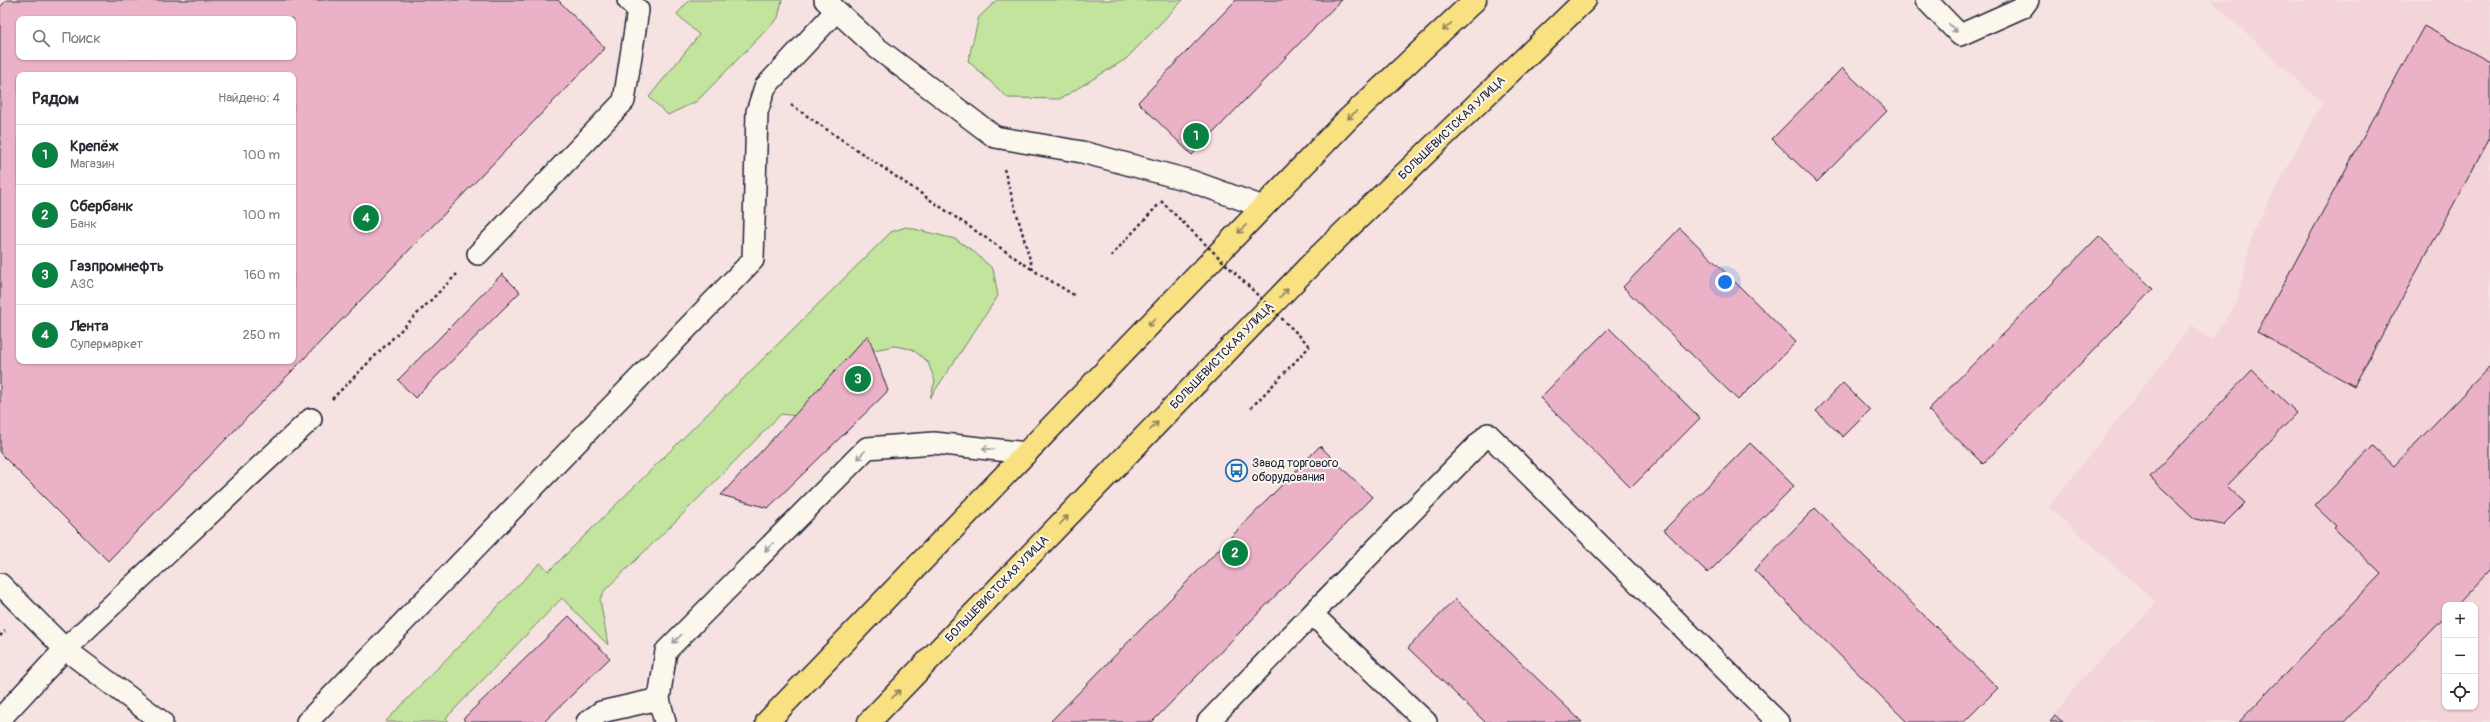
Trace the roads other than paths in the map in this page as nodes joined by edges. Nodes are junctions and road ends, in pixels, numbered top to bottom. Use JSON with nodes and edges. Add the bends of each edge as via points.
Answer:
{"nodes":[{"id":1,"x":628,"y":0,"type":"edge"},
{"id":2,"x":1476,"y":0,"type":"edge"},
{"id":3,"x":1584,"y":0,"type":"edge"},
{"id":4,"x":1926,"y":0,"type":"edge"},
{"id":5,"x":2028,"y":0,"type":"edge"},
{"id":6,"x":830,"y":6,"type":"edge"},
{"id":7,"x":1263,"y":207,"type":"junction"},
{"id":8,"x":478,"y":254,"type":"road end"},
{"id":9,"x":311,"y":419,"type":"road end"},
{"id":10,"x":1027,"y":453,"type":"junction"},
{"id":11,"x":0,"y":584,"type":"edge"},
{"id":12,"x":1312,"y":614,"type":"junction"},
{"id":13,"x":65,"y":649,"type":"junction"},
{"id":14,"x":659,"y":699,"type":"junction"},
{"id":15,"x":0,"y":719,"type":"edge"},
{"id":16,"x":162,"y":722,"type":"edge"},
{"id":17,"x":307,"y":722,"type":"edge"},
{"id":18,"x":587,"y":722,"type":"edge"},
{"id":19,"x":665,"y":722,"type":"edge"},
{"id":20,"x":767,"y":722,"type":"edge"},
{"id":21,"x":869,"y":722,"type":"edge"},
{"id":22,"x":1208,"y":722,"type":"edge"},
{"id":23,"x":1426,"y":722,"type":"edge"},
{"id":24,"x":1778,"y":722,"type":"edge"}],
"edges":[{"from":1,"to":8,"type":"lane","via":[[638,10],[624,101]]},
{"from":2,"to":7,"type":"highway","one_way":true,"via":[[1346,120]]},
{"from":21,"to":3,"type":"highway","name":"БОЛЬШЕВИСТСКАЯ УЛИЦА","one_way":true,"via":[[1317,258]]},
{"from":4,"to":5,"type":"lane","one_way":true,"via":[[1960,35],[2023,7]]},
{"from":6,"to":7,"type":"lane","via":[[876,48],[994,137],[1082,152],[1191,181]]},
{"from":6,"to":17,"type":"lane","via":[[765,87],[757,112],[753,260]]},
{"from":7,"to":10,"type":"highway","one_way":true},
{"from":9,"to":13,"type":"lane"},
{"from":10,"to":14,"type":"lane","one_way":true,"via":[[934,443],[867,448],[666,650]]},
{"from":10,"to":20,"type":"highway"},
{"from":11,"to":13,"type":"lane"},
{"from":12,"to":22,"type":"lane"},
{"from":12,"to":23,"type":"lane"},
{"from":12,"to":24,"type":"lane","via":[[1488,434]]},
{"from":13,"to":15,"type":"lane"},
{"from":13,"to":16,"type":"lane"},
{"from":14,"to":18,"type":"lane","via":[[601,712]]},
{"from":14,"to":19,"type":"lane"}]}
